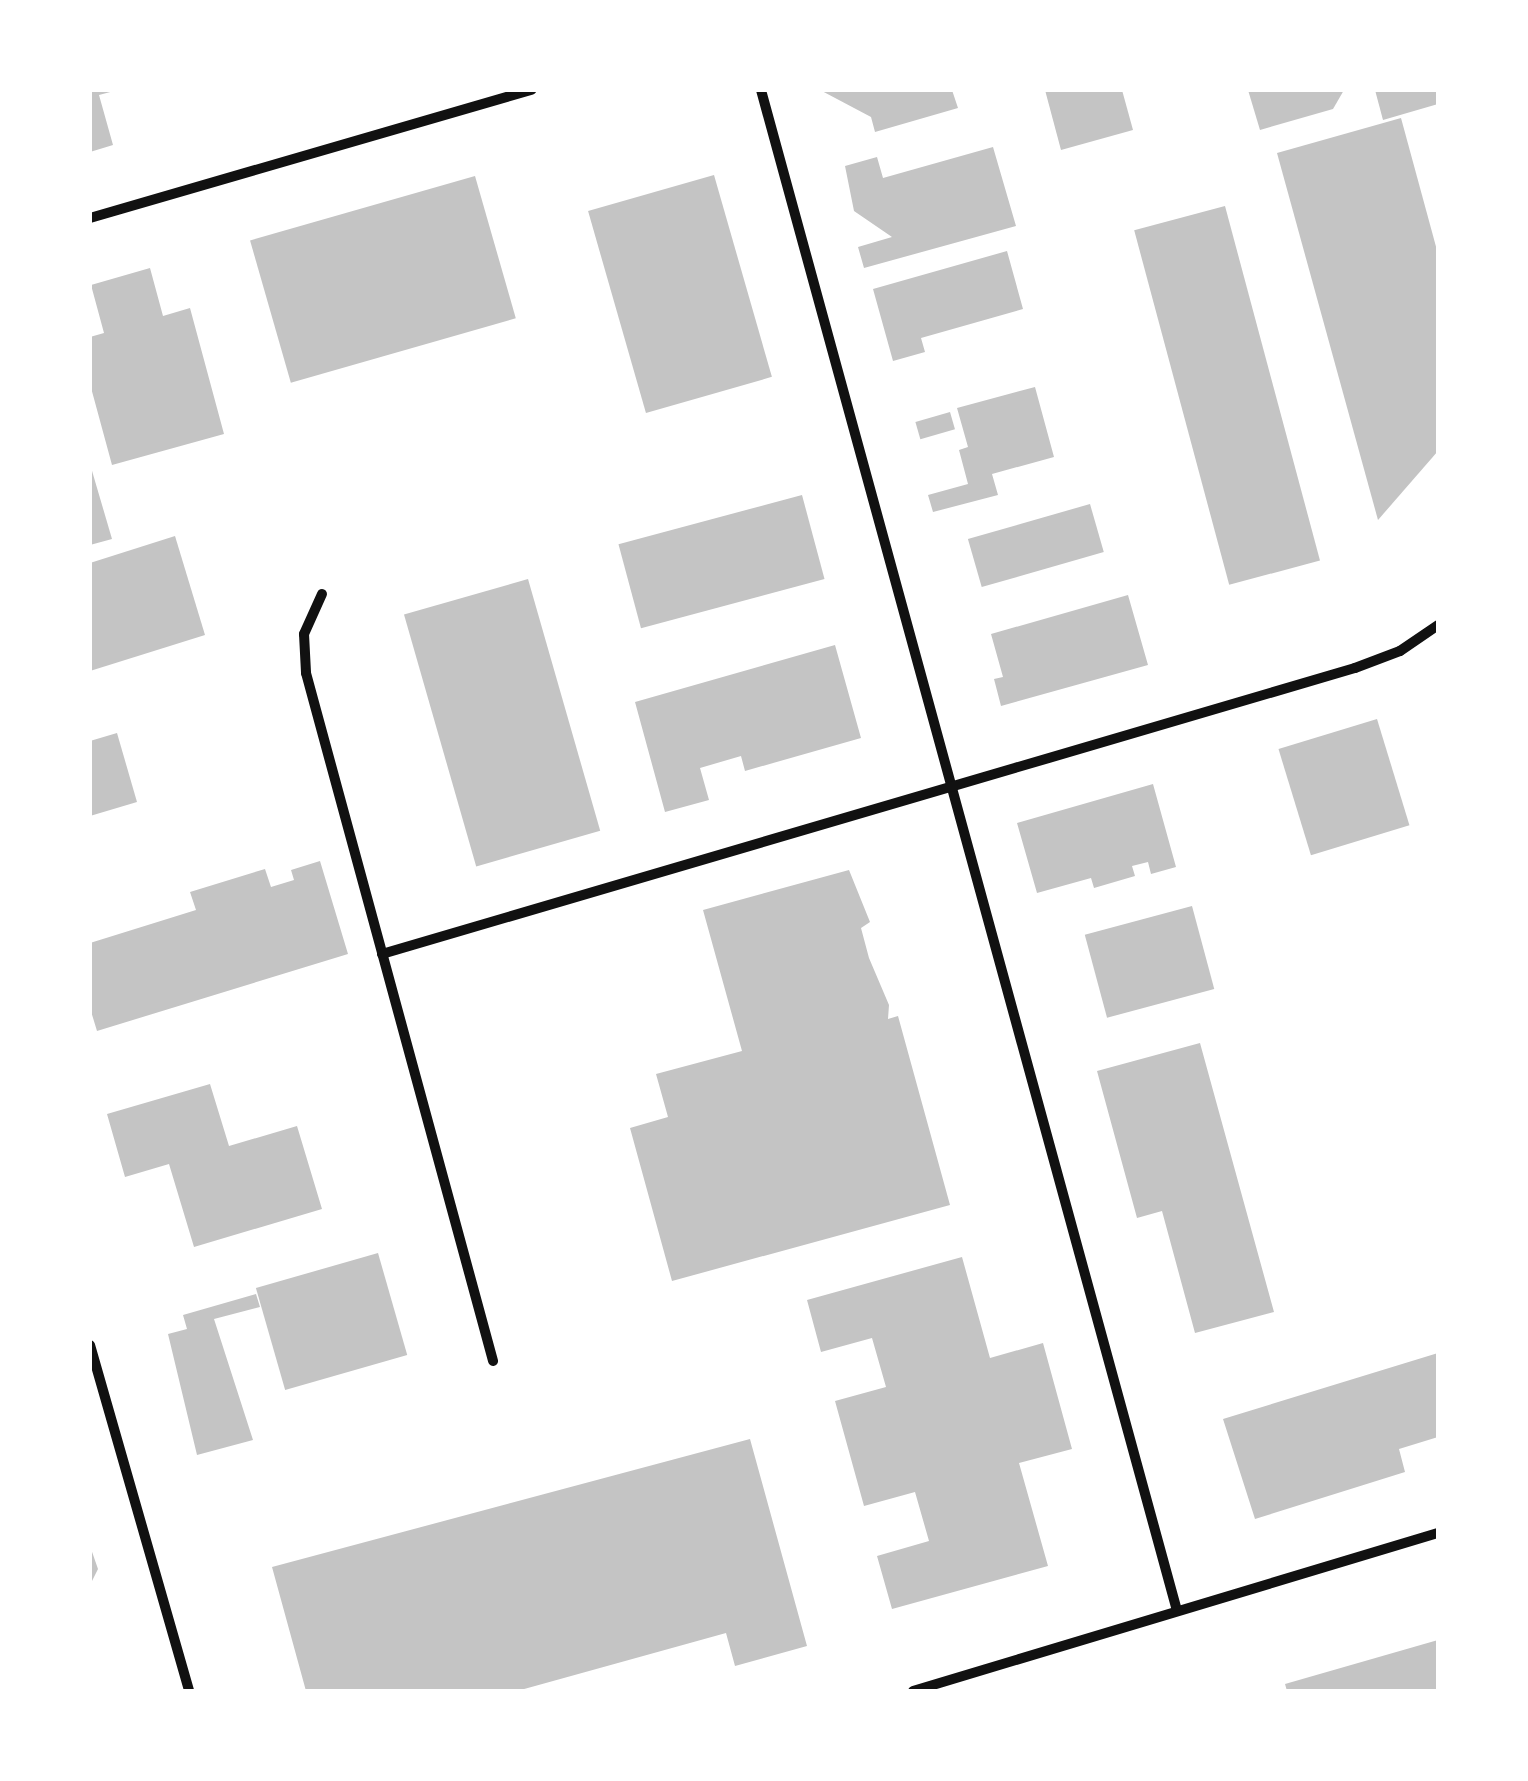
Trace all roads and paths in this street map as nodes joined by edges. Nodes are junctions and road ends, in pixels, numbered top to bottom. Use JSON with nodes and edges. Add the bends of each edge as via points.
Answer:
{"nodes":[{"id":1,"x":532,"y":90,"type":"edge"},
{"id":2,"x":761,"y":90,"type":"edge"},
{"id":3,"x":90,"y":218,"type":"edge"},
{"id":4,"x":322,"y":594,"type":"dead end"},
{"id":5,"x":1438,"y":625,"type":"edge"},
{"id":6,"x":949,"y":786,"type":"junction"},
{"id":7,"x":382,"y":954,"type":"junction"},
{"id":8,"x":90,"y":1345,"type":"edge"},
{"id":9,"x":493,"y":1361,"type":"dead end"},
{"id":10,"x":1438,"y":1533,"type":"edge"},
{"id":11,"x":1177,"y":1611,"type":"junction"},
{"id":12,"x":190,"y":1691,"type":"edge"},
{"id":13,"x":913,"y":1691,"type":"edge"}],
"edges":[{"from":1,"to":3,"type":"street"},
{"from":2,"to":6,"type":"street"},
{"from":4,"to":7,"type":"street","via":[[304,634],[306,673]]},
{"from":5,"to":6,"type":"street","via":[[1400,651],[1355,668]]},
{"from":6,"to":7,"type":"street"},
{"from":6,"to":11,"type":"street"},
{"from":7,"to":9,"type":"street"},
{"from":8,"to":12,"type":"street"},
{"from":10,"to":11,"type":"street"},
{"from":11,"to":13,"type":"street"}]}
